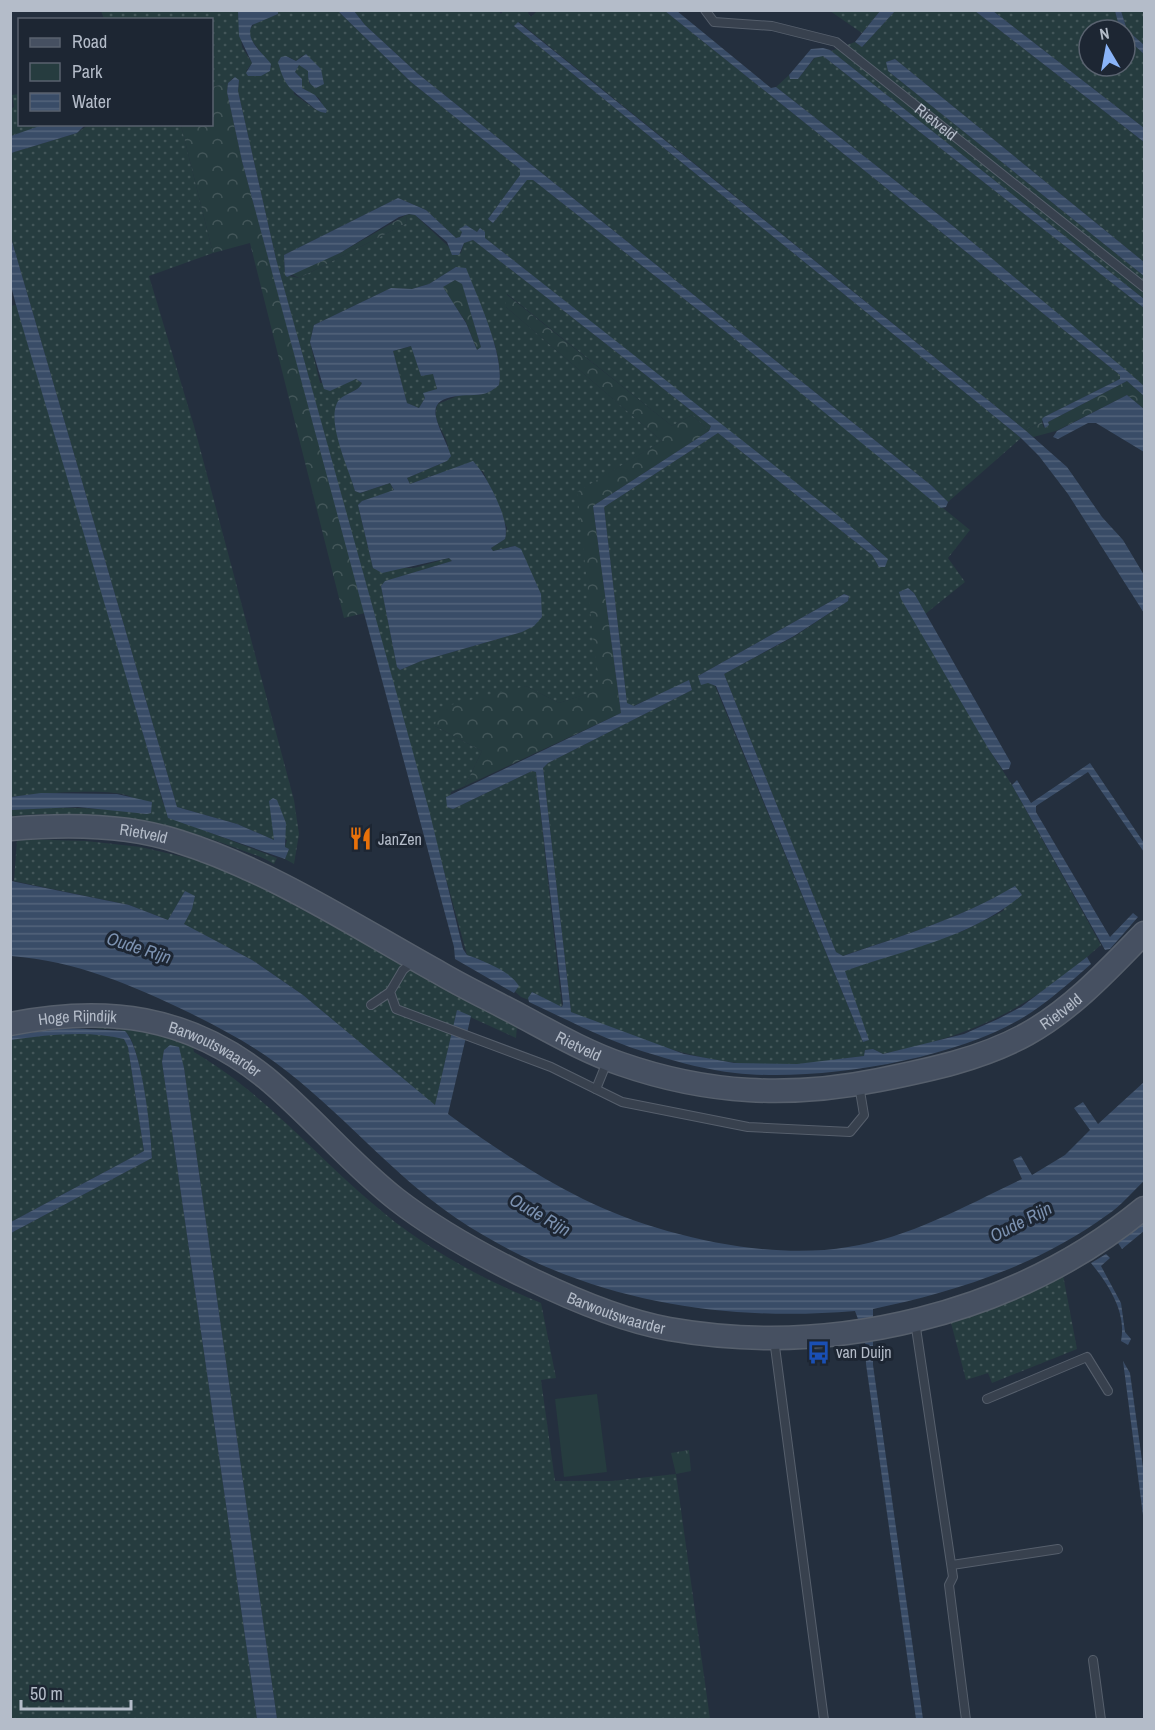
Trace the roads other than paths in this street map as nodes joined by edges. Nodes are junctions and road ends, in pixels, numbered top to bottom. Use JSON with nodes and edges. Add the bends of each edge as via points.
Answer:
{"nodes":[{"id":1,"x":705,"y":10,"type":"edge"},
{"id":2,"x":1144,"y":287,"type":"edge"},
{"id":3,"x":10,"y":829,"type":"edge"},
{"id":4,"x":1144,"y":933,"type":"edge"},
{"id":5,"x":416,"y":960,"type":"junction"},
{"id":6,"x":390,"y":992,"type":"junction"},
{"id":7,"x":371,"y":1005,"type":"dead end"},
{"id":8,"x":145,"y":1019,"type":"joint"},
{"id":9,"x":10,"y":1024,"type":"edge"},
{"id":10,"x":608,"y":1059,"type":"junction"},
{"id":11,"x":859,"y":1084,"type":"junction"},
{"id":12,"x":596,"y":1089,"type":"junction"},
{"id":13,"x":1144,"y":1208,"type":"edge"},
{"id":14,"x":915,"y":1321,"type":"junction"},
{"id":15,"x":774,"y":1338,"type":"junction"},
{"id":16,"x":1108,"y":1391,"type":"dead end"},
{"id":17,"x":987,"y":1398,"type":"dead end"},
{"id":18,"x":1058,"y":1549,"type":"dead end"},
{"id":19,"x":952,"y":1565,"type":"junction"},
{"id":20,"x":1093,"y":1660,"type":"dead end"},
{"id":21,"x":824,"y":1719,"type":"edge"},
{"id":22,"x":966,"y":1719,"type":"edge"},
{"id":23,"x":1101,"y":1719,"type":"edge"}],
"edges":[{"from":1,"to":2,"type":"lane","name":"Rietveld","via":[[714,22],[772,26],[836,42]]},
{"from":3,"to":5,"type":"street","name":"Rietveld","via":[[112,828],[178,841],[280,885]]},
{"from":4,"to":11,"type":"street","name":"Rietveld","via":[[1088,991],[1027,1034],[969,1059]]},
{"from":5,"to":6,"type":"lane","via":[[403,970]]},
{"from":5,"to":10,"type":"street","name":"Rietveld"},
{"from":6,"to":7,"type":"lane"},
{"from":6,"to":12,"type":"lane","via":[[396,1009],[551,1067]]},
{"from":8,"to":9,"type":"street","name":"Hoge Rijndijk","via":[[121,1015],[52,1016]]},
{"from":8,"to":15,"type":"street","name":"Barwoutswaarder","via":[[193,1034],[234,1054],[268,1080],[396,1199],[456,1239],[530,1277],[598,1308],[665,1329]]},
{"from":10,"to":11,"type":"street","name":"Rietveld","via":[[687,1082],[756,1092]]},
{"from":10,"to":12,"type":"lane"},
{"from":11,"to":12,"type":"lane","via":[[864,1115],[850,1132],[748,1127],[622,1102]]},
{"from":13,"to":14,"type":"street","name":"Barwoutswaarder","via":[[1078,1257],[1012,1288]]},
{"from":14,"to":15,"type":"street","name":"Barwoutswaarder","via":[[855,1332]]},
{"from":14,"to":19,"type":"lane"},
{"from":15,"to":21,"type":"lane"},
{"from":16,"to":17,"type":"lane","via":[[1087,1357]]},
{"from":18,"to":19,"type":"lane"},
{"from":19,"to":22,"type":"lane","via":[[954,1576],[949,1585]]},
{"from":20,"to":23,"type":"lane"}]}
